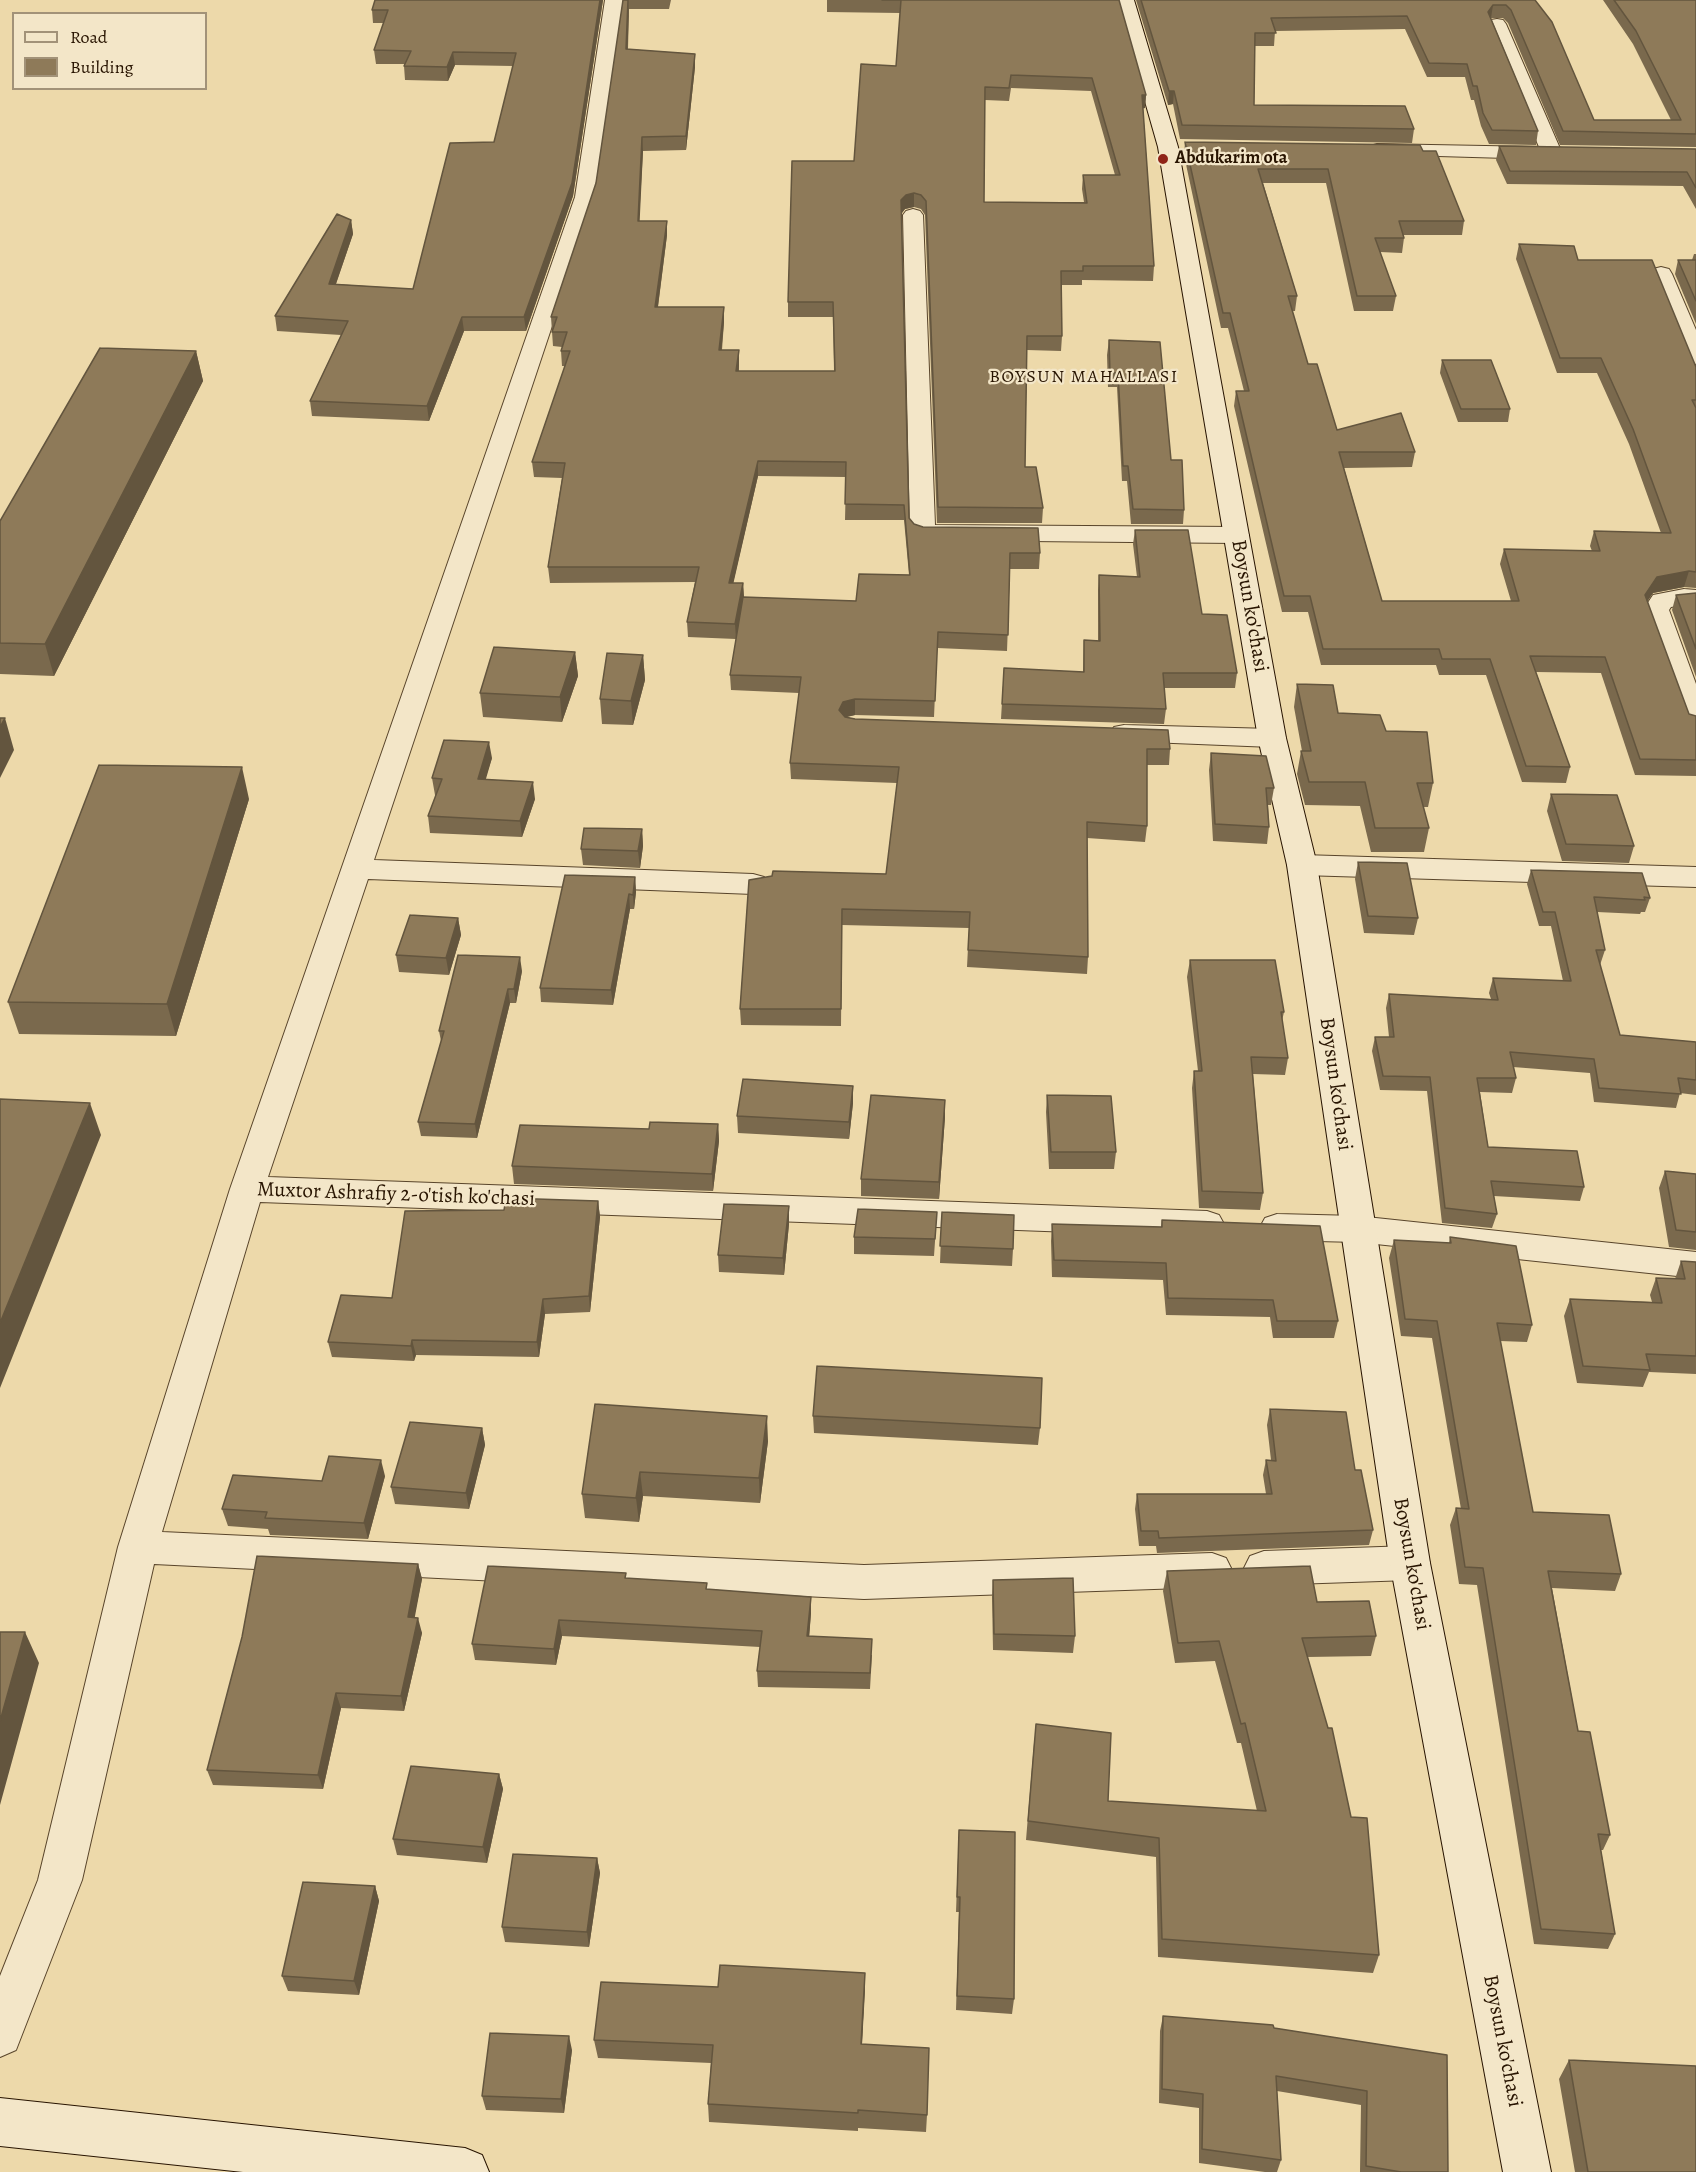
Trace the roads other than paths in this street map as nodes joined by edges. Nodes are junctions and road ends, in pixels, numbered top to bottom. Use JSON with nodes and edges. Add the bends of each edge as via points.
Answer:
{"nodes":[{"id":1,"x":614,"y":0,"type":"edge"},
{"id":2,"x":1125,"y":0,"type":"edge"},
{"id":3,"x":1497,"y":24,"type":"edge"},
{"id":4,"x":1354,"y":150,"type":"edge"},
{"id":5,"x":1552,"y":153,"type":"junction"},
{"id":6,"x":1576,"y":153,"type":"edge"},
{"id":7,"x":913,"y":215,"type":"edge"},
{"id":8,"x":1661,"y":274,"type":"edge"},
{"id":9,"x":1696,"y":357,"type":"edge"},
{"id":10,"x":1236,"y":535,"type":"junction"},
{"id":11,"x":1696,"y":598,"type":"edge"},
{"id":12,"x":1696,"y":723,"type":"edge"},
{"id":13,"x":1094,"y":732,"type":"edge"},
{"id":14,"x":1272,"y":738,"type":"junction"},
{"id":15,"x":1302,"y":865,"type":"junction"},
{"id":16,"x":356,"y":869,"type":"junction"},
{"id":17,"x":1696,"y":877,"type":"edge"},
{"id":18,"x":753,"y":885,"type":"edge"},
{"id":19,"x":247,"y":1189,"type":"junction"},
{"id":20,"x":1357,"y":1229,"type":"junction"},
{"id":21,"x":1696,"y":1265,"type":"edge"},
{"id":22,"x":138,"y":1547,"type":"junction"},
{"id":23,"x":1410,"y":1563,"type":"junction"},
{"id":24,"x":0,"y":2034,"type":"edge"},
{"id":25,"x":0,"y":2122,"type":"edge"},
{"id":26,"x":465,"y":2172,"type":"edge"},
{"id":27,"x":1527,"y":2172,"type":"edge"}],
"edges":[{"from":1,"to":16,"type":"street","via":[[585,197]]},
{"from":2,"to":10,"type":"street","name":"Boysun ko'chasi","via":[[1180,147]]},
{"from":3,"to":5,"type":"street"},
{"from":4,"to":5,"type":"street"},
{"from":5,"to":6,"type":"street"},
{"from":7,"to":10,"type":"street","via":[[923,532]]},
{"from":8,"to":9,"type":"street"},
{"from":10,"to":14,"type":"street","name":"Boysun ko'chasi"},
{"from":11,"to":12,"type":"street","via":[[1662,601],[1656,610]]},
{"from":13,"to":14,"type":"street"},
{"from":14,"to":15,"type":"street","name":"Boysun ko'chasi"},
{"from":15,"to":17,"type":"street"},
{"from":15,"to":20,"type":"street","name":"Boysun ko'chasi"},
{"from":16,"to":18,"type":"street"},
{"from":16,"to":19,"type":"street"},
{"from":19,"to":20,"type":"street","name":"Muxtor Ashrafiy 2-o'tish ko'chasi"},
{"from":19,"to":22,"type":"street"},
{"from":20,"to":21,"type":"street","name":"Muxtor Ashrafiy 2-o'tish ko'chasi"},
{"from":20,"to":23,"type":"street","name":"Boysun ko'chasi"},
{"from":22,"to":23,"type":"street","via":[[864,1581]]},
{"from":22,"to":24,"type":"street","via":[[60,1880]]},
{"from":23,"to":27,"type":"street","name":"Boysun ko'chasi"},
{"from":25,"to":26,"type":"street"}]}
